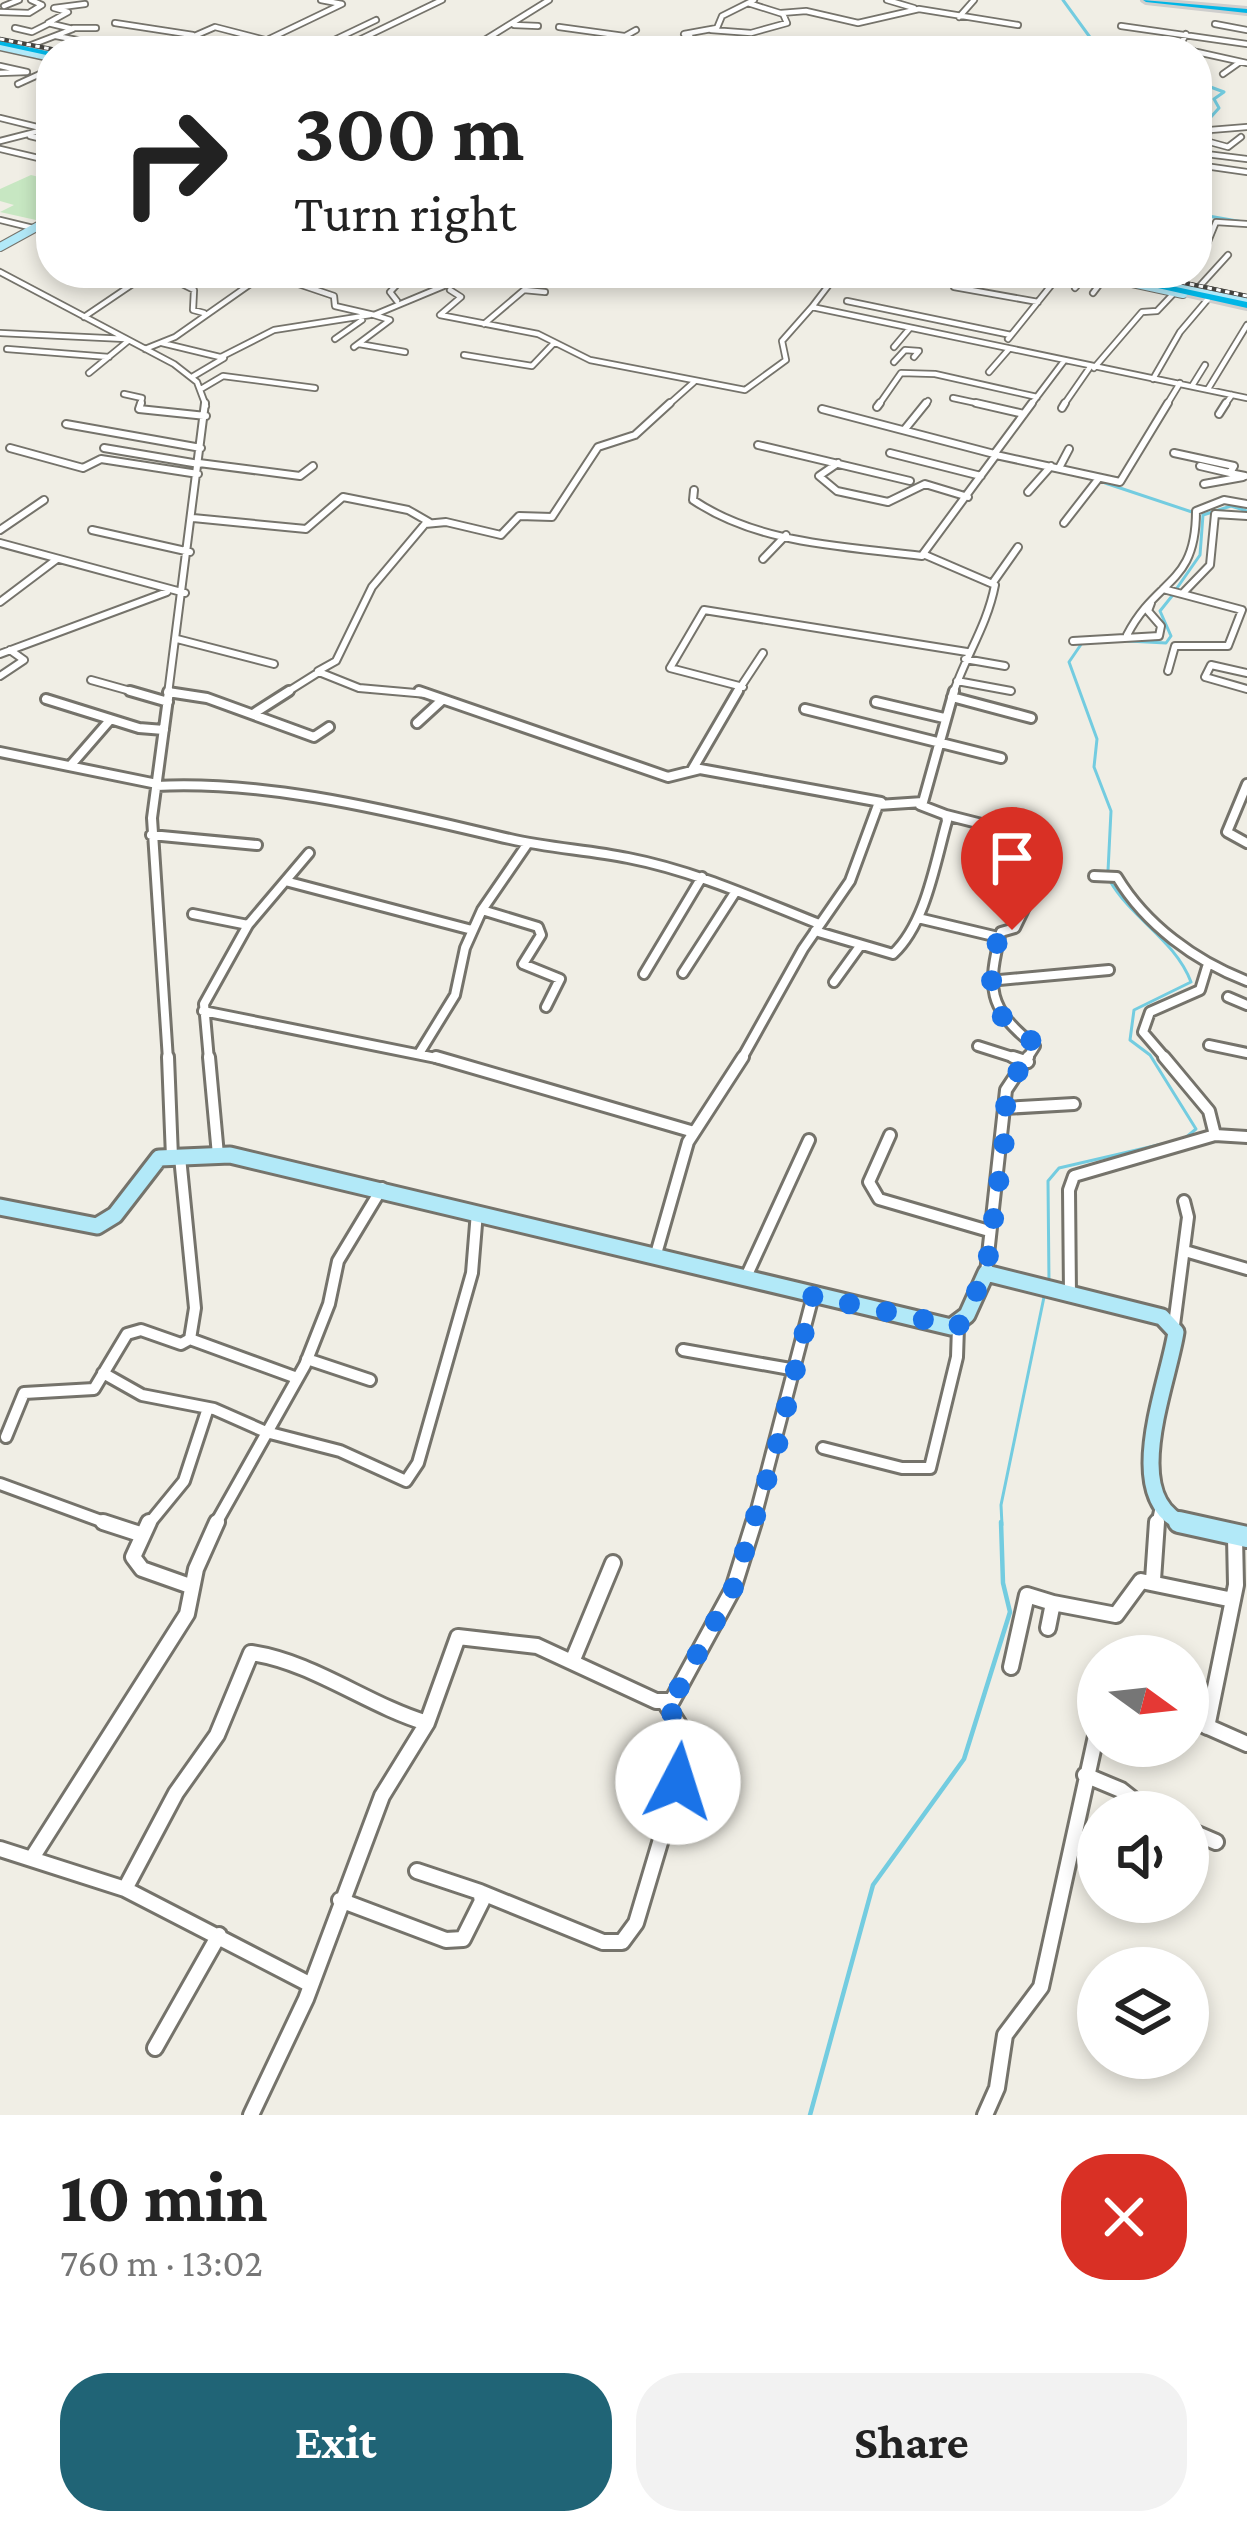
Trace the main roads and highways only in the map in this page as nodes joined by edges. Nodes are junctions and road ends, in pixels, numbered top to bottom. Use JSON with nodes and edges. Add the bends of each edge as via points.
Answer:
{"nodes":[{"id":1,"x":1146,"y":0,"type":"edge"},
{"id":2,"x":1247,"y":11,"type":"edge"},
{"id":3,"x":2,"y":47,"type":"edge"},
{"id":4,"x":36,"y":53,"type":"edge"},
{"id":5,"x":1169,"y":288,"type":"edge"},
{"id":6,"x":1247,"y":303,"type":"edge"}],
"edges":[{"from":1,"to":2,"type":"highway"},
{"from":3,"to":4,"type":"highway"},
{"from":5,"to":6,"type":"highway"}]}
